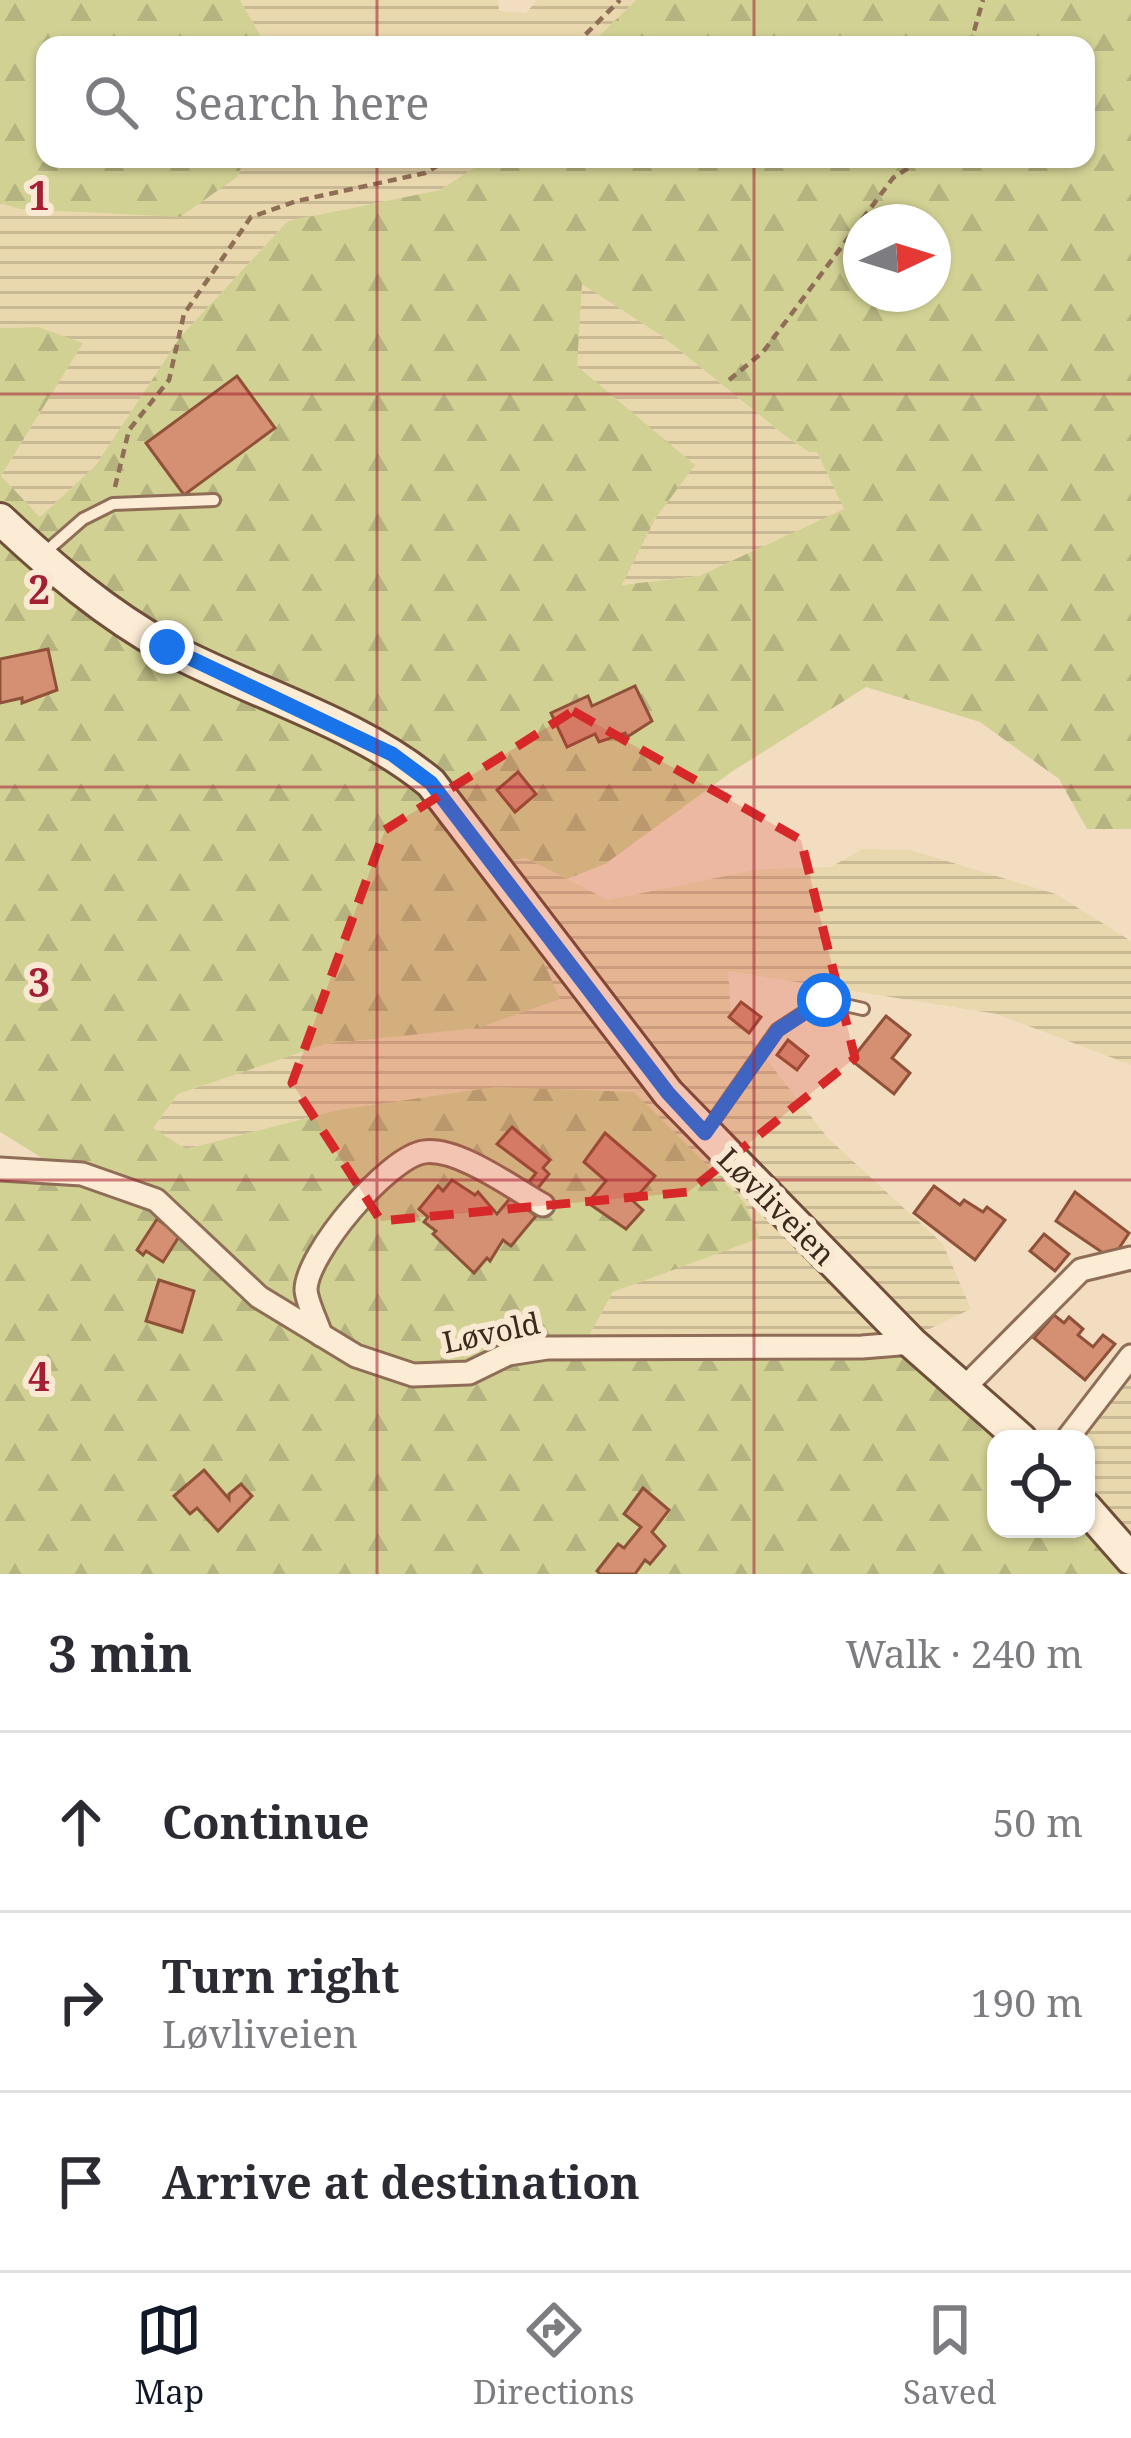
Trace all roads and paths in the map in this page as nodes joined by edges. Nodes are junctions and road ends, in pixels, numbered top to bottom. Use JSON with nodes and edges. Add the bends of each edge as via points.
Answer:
{"nodes":[{"id":1,"x":620,"y":0,"type":"edge"},
{"id":2,"x":983,"y":0,"type":"edge"},
{"id":3,"x":584,"y":36,"type":"edge"},
{"id":4,"x":973,"y":36,"type":"edge"},
{"id":5,"x":432,"y":168,"type":"edge"},
{"id":6,"x":908,"y":168,"type":"edge"},
{"id":7,"x":729,"y":380,"type":"dead end"},
{"id":8,"x":214,"y":500,"type":"dead end"},
{"id":9,"x":113,"y":504,"type":"junction"},
{"id":10,"x":0,"y":518,"type":"edge"},
{"id":11,"x":40,"y":556,"type":"junction"},
{"id":12,"x":862,"y":1009,"type":"dead end"},
{"id":13,"x":705,"y":1133,"type":"junction"},
{"id":14,"x":0,"y":1169,"type":"edge"},
{"id":15,"x":543,"y":1205,"type":"dead end"},
{"id":16,"x":1131,"y":1258,"type":"edge"},
{"id":17,"x":321,"y":1334,"type":"junction"},
{"id":18,"x":912,"y":1343,"type":"junction"},
{"id":19,"x":1131,"y":1356,"type":"edge"},
{"id":20,"x":966,"y":1387,"type":"junction"},
{"id":21,"x":1011,"y":1430,"type":"edge"},
{"id":22,"x":1074,"y":1430,"type":"edge"},
{"id":23,"x":1095,"y":1518,"type":"edge"},
{"id":24,"x":1131,"y":1559,"type":"edge"}],
"edges":[{"from":1,"to":3,"type":"path"},
{"from":2,"to":4,"type":"path"},
{"from":5,"to":9,"type":"path","via":[[251,217],[184,314],[169,380],[129,430]]},
{"from":6,"to":7,"type":"path","via":[[763,352]]},
{"from":8,"to":9,"type":"lane"},
{"from":9,"to":11,"type":"lane"},
{"from":10,"to":11,"type":"main road","name":"Løvliveien"},
{"from":11,"to":13,"type":"main road","name":"Løvliveien","via":[[167,647],[392,754],[431,783]]},
{"from":12,"to":13,"type":"lane","via":[[824,1000],[778,1030]]},
{"from":13,"to":18,"type":"main road","name":"Løvliveien"},
{"from":14,"to":17,"type":"street","name":"Løvold","via":[[82,1174],[155,1200],[259,1297]]},
{"from":15,"to":17,"type":"street","via":[[460,1158],[424,1152],[388,1170],[319,1251],[306,1289]]},
{"from":16,"to":20,"type":"street","via":[[1081,1270]]},
{"from":17,"to":18,"type":"street","name":"Løvold","via":[[413,1375],[469,1372],[547,1348]]},
{"from":18,"to":20,"type":"main road","name":"Løvliveien"},
{"from":19,"to":22,"type":"street"},
{"from":20,"to":21,"type":"main road","name":"Løvliveien"},
{"from":23,"to":24,"type":"main road"}]}
